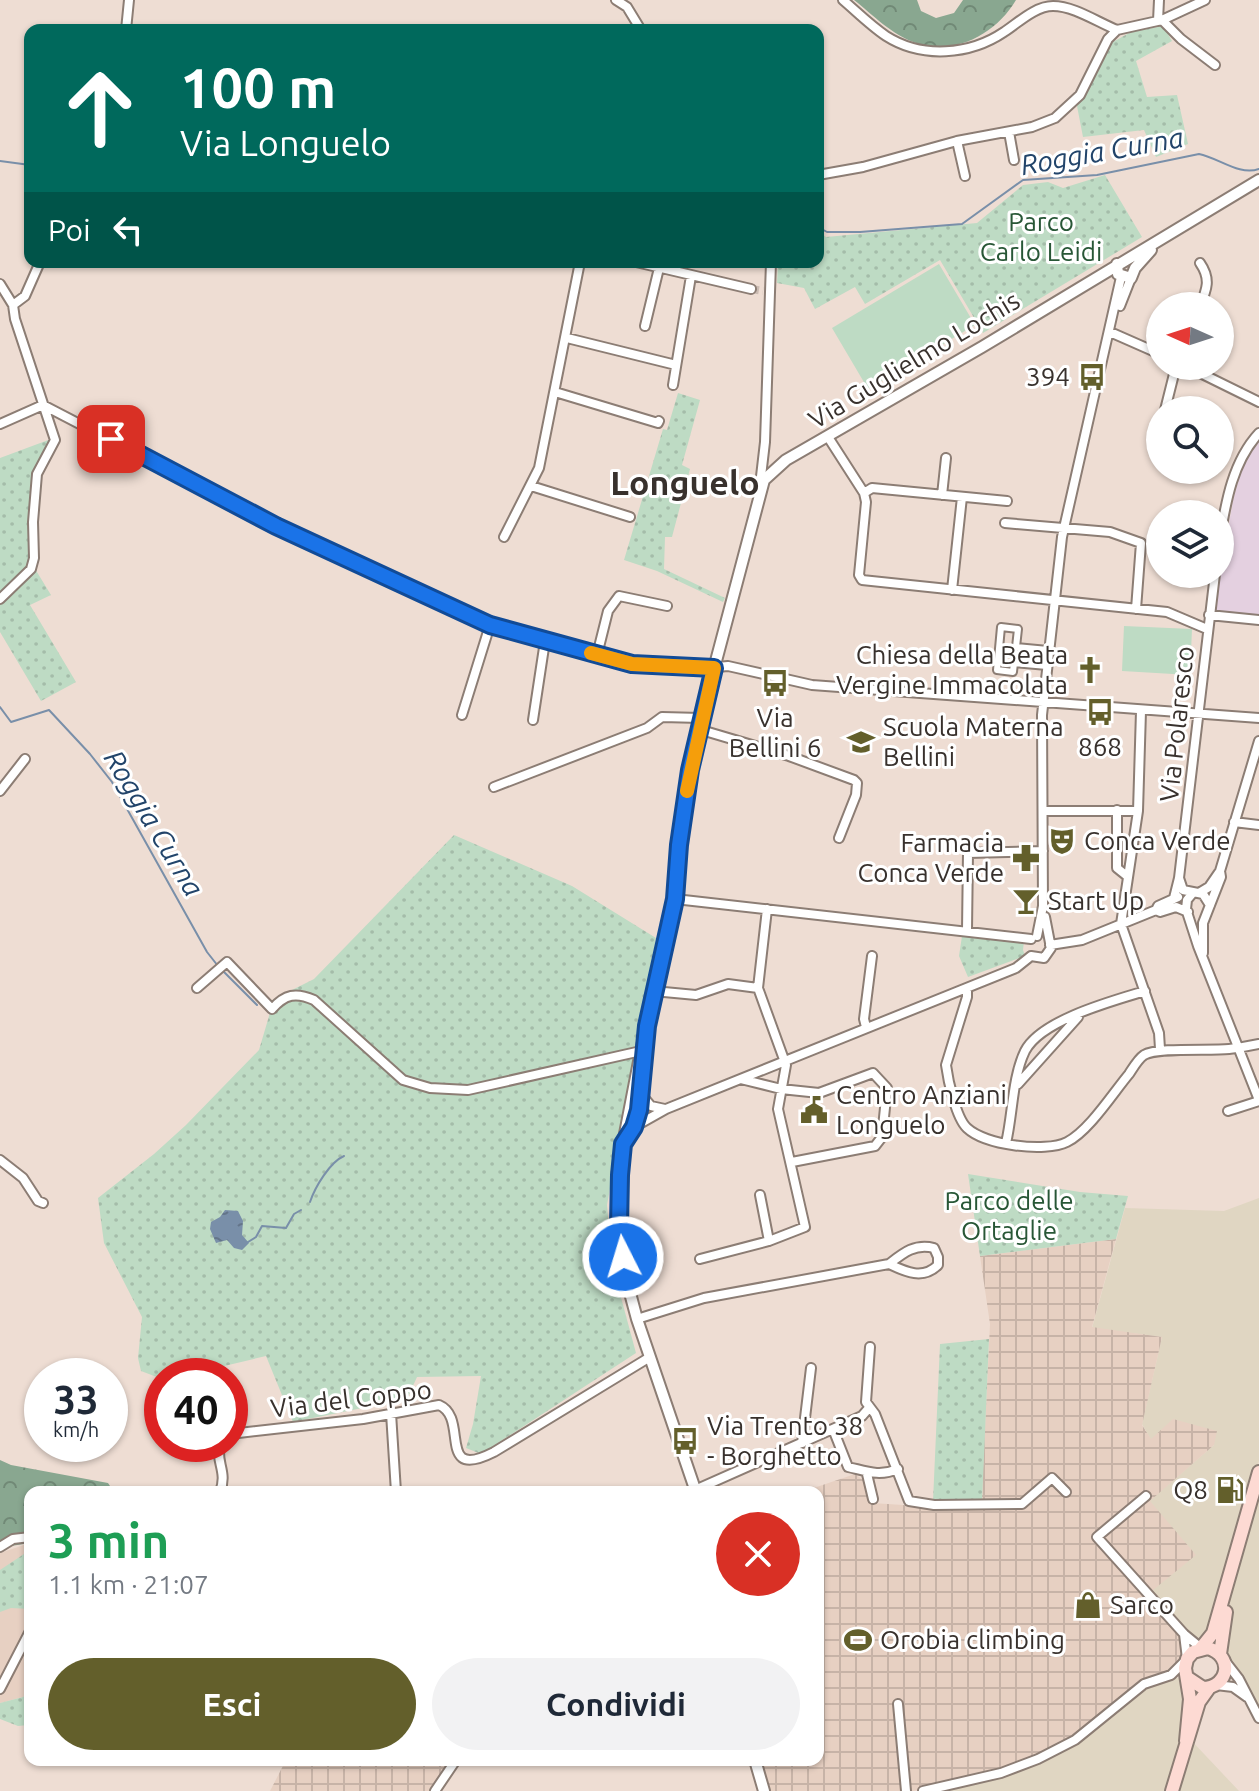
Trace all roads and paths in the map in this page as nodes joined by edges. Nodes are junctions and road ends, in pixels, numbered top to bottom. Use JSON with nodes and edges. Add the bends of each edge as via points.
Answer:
{"nodes":[{"id":1,"x":129,"y":0,"type":"edge"},
{"id":2,"x":616,"y":0,"type":"edge"},
{"id":3,"x":843,"y":0,"type":"edge"},
{"id":4,"x":1159,"y":0,"type":"edge"},
{"id":5,"x":1205,"y":0,"type":"edge"},
{"id":6,"x":1160,"y":20,"type":"junction"},
{"id":7,"x":127,"y":24,"type":"edge"},
{"id":8,"x":637,"y":24,"type":"edge"},
{"id":9,"x":1117,"y":30,"type":"junction"},
{"id":10,"x":1215,"y":65,"type":"dead end"},
{"id":11,"x":1009,"y":132,"type":"junction"},
{"id":12,"x":957,"y":141,"type":"junction"},
{"id":13,"x":1014,"y":160,"type":"dead end"},
{"id":14,"x":824,"y":174,"type":"edge"},
{"id":15,"x":965,"y":176,"type":"dead end"},
{"id":16,"x":1259,"y":180,"type":"edge"},
{"id":17,"x":1200,"y":263,"type":"dead end"},
{"id":18,"x":37,"y":268,"type":"edge"},
{"id":19,"x":579,"y":268,"type":"edge"},
{"id":20,"x":659,"y":268,"type":"joint"},
{"id":21,"x":770,"y":268,"type":"edge"},
{"id":22,"x":1125,"y":270,"type":"junction"},
{"id":23,"x":691,"y":276,"type":"junction"},
{"id":24,"x":0,"y":284,"type":"edge"},
{"id":25,"x":751,"y":289,"type":"tunnel mouth"},
{"id":26,"x":1206,"y":292,"type":"edge"},
{"id":27,"x":13,"y":305,"type":"junction"},
{"id":28,"x":645,"y":326,"type":"dead end"},
{"id":29,"x":1111,"y":328,"type":"junction"},
{"id":30,"x":567,"y":338,"type":"junction"},
{"id":31,"x":1146,"y":347,"type":"edge"},
{"id":32,"x":676,"y":365,"type":"junction"},
{"id":33,"x":1214,"y":380,"type":"edge"},
{"id":34,"x":673,"y":385,"type":"dead end"},
{"id":35,"x":555,"y":392,"type":"junction"},
{"id":36,"x":1259,"y":402,"type":"edge"},
{"id":37,"x":43,"y":405,"type":"junction"},
{"id":38,"x":658,"y":422,"type":"dead end"},
{"id":39,"x":0,"y":424,"type":"edge"},
{"id":40,"x":1259,"y":433,"type":"edge"},
{"id":41,"x":828,"y":437,"type":"junction"},
{"id":42,"x":765,"y":442,"type":"junction"},
{"id":43,"x":946,"y":458,"type":"dead end"},
{"id":44,"x":786,"y":460,"type":"junction"},
{"id":45,"x":531,"y":486,"type":"junction"},
{"id":46,"x":864,"y":493,"type":"junction"},
{"id":47,"x":759,"y":495,"type":"junction"},
{"id":48,"x":942,"y":495,"type":"junction"},
{"id":49,"x":962,"y":497,"type":"junction"},
{"id":50,"x":1226,"y":500,"type":"edge"},
{"id":51,"x":1007,"y":501,"type":"dead end"},
{"id":52,"x":630,"y":517,"type":"dead end"},
{"id":53,"x":1005,"y":523,"type":"dead end"},
{"id":54,"x":1064,"y":527,"type":"junction"},
{"id":55,"x":504,"y":537,"type":"dead end"},
{"id":56,"x":1213,"y":588,"type":"edge"},
{"id":57,"x":952,"y":590,"type":"junction"},
{"id":58,"x":0,"y":599,"type":"edge"},
{"id":59,"x":1055,"y":600,"type":"junction"},
{"id":60,"x":667,"y":606,"type":"dead end"},
{"id":61,"x":1136,"y":609,"type":"junction"},
{"id":62,"x":1209,"y":615,"type":"junction"},
{"id":63,"x":1259,"y":620,"type":"edge"},
{"id":64,"x":490,"y":625,"type":"junction"},
{"id":65,"x":1207,"y":629,"type":"junction"},
{"id":66,"x":545,"y":641,"type":"junction"},
{"id":67,"x":1048,"y":650,"type":"junction"},
{"id":68,"x":597,"y":655,"type":"junction"},
{"id":69,"x":1047,"y":666,"type":"junction"},
{"id":70,"x":714,"y":668,"type":"junction"},
{"id":71,"x":1043,"y":703,"type":"junction"},
{"id":72,"x":1141,"y":711,"type":"junction"},
{"id":73,"x":462,"y":715,"type":"dead end"},
{"id":74,"x":1198,"y":715,"type":"junction"},
{"id":75,"x":1259,"y":718,"type":"edge"},
{"id":76,"x":533,"y":720,"type":"dead end"},
{"id":77,"x":700,"y":724,"type":"junction"},
{"id":78,"x":1259,"y":741,"type":"edge"},
{"id":79,"x":25,"y":759,"type":"dead end"},
{"id":80,"x":1254,"y":778,"type":"edge"},
{"id":81,"x":494,"y":787,"type":"dead end"},
{"id":82,"x":0,"y":791,"type":"edge"},
{"id":83,"x":1117,"y":810,"type":"junction"},
{"id":84,"x":1044,"y":811,"type":"junction"},
{"id":85,"x":1138,"y":811,"type":"junction"},
{"id":86,"x":1234,"y":822,"type":"junction"},
{"id":87,"x":1259,"y":825,"type":"edge"},
{"id":88,"x":839,"y":838,"type":"dead end"},
{"id":89,"x":1043,"y":851,"type":"junction"},
{"id":90,"x":1220,"y":871,"type":"junction"},
{"id":91,"x":1127,"y":876,"type":"junction"},
{"id":92,"x":1179,"y":878,"type":"junction"},
{"id":93,"x":1196,"y":893,"type":"junction"},
{"id":94,"x":1174,"y":898,"type":"junction"},
{"id":95,"x":675,"y":899,"type":"junction"},
{"id":96,"x":1043,"y":906,"type":"junction"},
{"id":97,"x":767,"y":909,"type":"junction"},
{"id":98,"x":1209,"y":909,"type":"junction"},
{"id":99,"x":1156,"y":910,"type":"junction"},
{"id":100,"x":1189,"y":913,"type":"junction"},
{"id":101,"x":1121,"y":924,"type":"junction"},
{"id":102,"x":967,"y":930,"type":"junction"},
{"id":103,"x":1034,"y":938,"type":"junction"},
{"id":104,"x":1049,"y":942,"type":"junction"},
{"id":105,"x":1203,"y":953,"type":"junction"},
{"id":106,"x":872,"y":956,"type":"dead end"},
{"id":107,"x":1031,"y":956,"type":"junction"},
{"id":108,"x":197,"y":988,"type":"dead end"},
{"id":109,"x":758,"y":988,"type":"junction"},
{"id":110,"x":967,"y":988,"type":"junction"},
{"id":111,"x":1145,"y":991,"type":"junction"},
{"id":112,"x":664,"y":992,"type":"dead end"},
{"id":113,"x":1082,"y":1013,"type":"junction"},
{"id":114,"x":647,"y":1026,"type":"junction"},
{"id":115,"x":866,"y":1027,"type":"junction"},
{"id":116,"x":1259,"y":1044,"type":"edge"},
{"id":117,"x":1238,"y":1048,"type":"junction"},
{"id":118,"x":1160,"y":1049,"type":"junction"},
{"id":119,"x":641,"y":1051,"type":"junction"},
{"id":120,"x":784,"y":1061,"type":"junction"},
{"id":121,"x":639,"y":1070,"type":"junction"},
{"id":122,"x":741,"y":1079,"type":"junction"},
{"id":123,"x":1016,"y":1086,"type":"junction"},
{"id":124,"x":781,"y":1089,"type":"junction"},
{"id":125,"x":642,"y":1095,"type":"junction"},
{"id":126,"x":1259,"y":1100,"type":"edge"},
{"id":127,"x":666,"y":1109,"type":"junction"},
{"id":128,"x":1228,"y":1111,"type":"dead end"},
{"id":129,"x":634,"y":1127,"type":"junction"},
{"id":130,"x":1006,"y":1143,"type":"junction"},
{"id":131,"x":623,"y":1144,"type":"junction"},
{"id":132,"x":0,"y":1160,"type":"edge"},
{"id":133,"x":792,"y":1162,"type":"junction"},
{"id":134,"x":760,"y":1195,"type":"dead end"},
{"id":135,"x":43,"y":1203,"type":"dead end"},
{"id":136,"x":769,"y":1241,"type":"junction"},
{"id":137,"x":700,"y":1259,"type":"dead end"},
{"id":138,"x":889,"y":1264,"type":"junction"},
{"id":139,"x":637,"y":1319,"type":"junction"},
{"id":140,"x":870,"y":1347,"type":"dead end"},
{"id":141,"x":650,"y":1357,"type":"junction"},
{"id":142,"x":811,"y":1368,"type":"dead end"},
{"id":143,"x":869,"y":1408,"type":"junction"},
{"id":144,"x":391,"y":1413,"type":"junction"},
{"id":145,"x":833,"y":1429,"type":"junction"},
{"id":146,"x":248,"y":1432,"type":"edge"},
{"id":147,"x":802,"y":1443,"type":"junction"},
{"id":148,"x":220,"y":1462,"type":"edge"},
{"id":149,"x":898,"y":1469,"type":"junction"},
{"id":150,"x":1259,"y":1472,"type":"edge"},
{"id":151,"x":867,"y":1474,"type":"junction"},
{"id":152,"x":222,"y":1486,"type":"edge"},
{"id":153,"x":396,"y":1486,"type":"edge"},
{"id":154,"x":693,"y":1486,"type":"edge"},
{"id":155,"x":706,"y":1486,"type":"edge"},
{"id":156,"x":1066,"y":1492,"type":"dead end"},
{"id":157,"x":1146,"y":1496,"type":"dead end"},
{"id":158,"x":873,"y":1499,"type":"dead end"},
{"id":159,"x":24,"y":1538,"type":"edge"},
{"id":160,"x":0,"y":1547,"type":"edge"},
{"id":161,"x":1230,"y":1581,"type":"junction"},
{"id":162,"x":1184,"y":1634,"type":"junction"},
{"id":163,"x":24,"y":1643,"type":"edge"},
{"id":164,"x":1201,"y":1648,"type":"junction"},
{"id":165,"x":1222,"y":1657,"type":"junction"},
{"id":166,"x":1187,"y":1659,"type":"junction"},
{"id":167,"x":1171,"y":1675,"type":"junction"},
{"id":168,"x":1188,"y":1678,"type":"junction"},
{"id":169,"x":1212,"y":1687,"type":"junction"},
{"id":170,"x":0,"y":1689,"type":"edge"},
{"id":171,"x":1248,"y":1697,"type":"junction"},
{"id":172,"x":898,"y":1704,"type":"dead end"},
{"id":173,"x":1259,"y":1718,"type":"edge"},
{"id":174,"x":1186,"y":1741,"type":"junction"},
{"id":175,"x":452,"y":1766,"type":"edge"},
{"id":176,"x":757,"y":1766,"type":"edge"},
{"id":177,"x":435,"y":1791,"type":"edge"},
{"id":178,"x":764,"y":1791,"type":"edge"},
{"id":179,"x":906,"y":1791,"type":"edge"},
{"id":180,"x":923,"y":1791,"type":"edge"},
{"id":181,"x":1172,"y":1791,"type":"edge"}],
"edges":[{"from":1,"to":7,"type":"street"},
{"from":2,"to":8,"type":"street"},
{"from":3,"to":9,"type":"street","via":[[888,37],[931,51],[963,51],[1048,6]]},
{"from":4,"to":6,"type":"street"},
{"from":5,"to":6,"type":"street"},
{"from":6,"to":9,"type":"street"},
{"from":6,"to":10,"type":"street"},
{"from":9,"to":11,"type":"street","via":[[1080,95],[1066,109],[1043,123]]},
{"from":11,"to":12,"type":"street"},
{"from":11,"to":13,"type":"street"},
{"from":12,"to":14,"type":"street"},
{"from":12,"to":15,"type":"street"},
{"from":16,"to":22,"type":"street","name":"Via Guglielmo Lochis","via":[[1157,242]]},
{"from":17,"to":26,"type":"street","via":[[1207,274]]},
{"from":18,"to":27,"type":"street","via":[[25,296]]},
{"from":19,"to":30,"type":"street"},
{"from":20,"to":23,"type":"street"},
{"from":20,"to":28,"type":"street"},
{"from":21,"to":42,"type":"street"},
{"from":22,"to":29,"type":"street"},
{"from":22,"to":41,"type":"street","name":"Via Guglielmo Lochis","via":[[1103,274]]},
{"from":23,"to":25,"type":"street"},
{"from":23,"to":32,"type":"street"},
{"from":24,"to":27,"type":"street"},
{"from":27,"to":37,"type":"street"},
{"from":29,"to":31,"type":"street"},
{"from":29,"to":54,"type":"street"},
{"from":30,"to":32,"type":"street"},
{"from":30,"to":35,"type":"street"},
{"from":32,"to":34,"type":"street"},
{"from":33,"to":36,"type":"street"},
{"from":35,"to":38,"type":"street"},
{"from":35,"to":45,"type":"street"},
{"from":37,"to":39,"type":"street"},
{"from":37,"to":58,"type":"street","via":[[55,440],[37,474],[34,558],[31,569]]},
{"from":37,"to":64,"type":"street","via":[[290,532]]},
{"from":40,"to":50,"type":"street","via":[[1241,458]]},
{"from":41,"to":44,"type":"street","name":"Via Guglielmo Lochis"},
{"from":41,"to":46,"type":"street"},
{"from":42,"to":44,"type":"street","via":[[767,462]]},
{"from":42,"to":47,"type":"street"},
{"from":43,"to":48,"type":"street"},
{"from":44,"to":47,"type":"street","name":"Via Guglielmo Lochis","via":[[768,475]]},
{"from":45,"to":52,"type":"street"},
{"from":45,"to":55,"type":"street"},
{"from":46,"to":48,"type":"street","via":[[872,488]]},
{"from":46,"to":57,"type":"street","via":[[860,579]]},
{"from":47,"to":70,"type":"street"},
{"from":48,"to":49,"type":"street"},
{"from":49,"to":51,"type":"street"},
{"from":49,"to":57,"type":"street"},
{"from":53,"to":54,"type":"street"},
{"from":54,"to":59,"type":"street"},
{"from":54,"to":61,"type":"street","via":[[1110,532],[1141,543]]},
{"from":56,"to":62,"type":"street","name":"Via Polaresco"},
{"from":57,"to":59,"type":"street"},
{"from":59,"to":61,"type":"street"},
{"from":59,"to":67,"type":"street"},
{"from":60,"to":68,"type":"street","via":[[619,596],[608,611]]},
{"from":61,"to":65,"type":"street","via":[[1167,612]]},
{"from":62,"to":63,"type":"street"},
{"from":62,"to":65,"type":"street","name":"Via Polaresco"},
{"from":64,"to":66,"type":"street"},
{"from":64,"to":73,"type":"street"},
{"from":65,"to":74,"type":"street","name":"Via Polaresco"},
{"from":66,"to":68,"type":"street"},
{"from":66,"to":76,"type":"street"},
{"from":67,"to":69,"type":"street"},
{"from":67,"to":69,"type":"street","via":[[1016,647],[1018,629],[1001,627],[997,670],[1013,672],[1014,663]]},
{"from":68,"to":70,"type":"street","via":[[632,664]]},
{"from":69,"to":71,"type":"street"},
{"from":70,"to":71,"type":"street","via":[[728,666],[812,685]]},
{"from":70,"to":77,"type":"street"},
{"from":71,"to":72,"type":"street"},
{"from":71,"to":84,"type":"street"},
{"from":72,"to":74,"type":"street"},
{"from":72,"to":85,"type":"street"},
{"from":74,"to":75,"type":"street"},
{"from":74,"to":92,"type":"street","name":"Via Polaresco"},
{"from":77,"to":81,"type":"street","via":[[662,717],[647,728]]},
{"from":77,"to":88,"type":"street","via":[[857,783]]},
{"from":77,"to":95,"type":"street","via":[[682,818]]},
{"from":78,"to":80,"type":"street"},
{"from":79,"to":82,"type":"street"},
{"from":80,"to":86,"type":"street"},
{"from":83,"to":84,"type":"street"},
{"from":83,"to":85,"type":"street"},
{"from":83,"to":91,"type":"street","via":[[1117,868]]},
{"from":84,"to":89,"type":"street"},
{"from":85,"to":91,"type":"street"},
{"from":86,"to":87,"type":"street"},
{"from":86,"to":90,"type":"street"},
{"from":89,"to":96,"type":"street"},
{"from":89,"to":102,"type":"street","via":[[968,853]]},
{"from":90,"to":93,"type":"street","via":[[1209,887]]},
{"from":90,"to":98,"type":"street"},
{"from":91,"to":101,"type":"street"},
{"from":92,"to":93,"type":"street","via":[[1183,890]]},
{"from":92,"to":94,"type":"street","name":"Via Polaresco"},
{"from":93,"to":94,"type":"street"},
{"from":93,"to":98,"type":"street","via":[[1206,896]]},
{"from":93,"to":100,"type":"street","via":[[1187,900]]},
{"from":94,"to":99,"type":"street"},
{"from":95,"to":97,"type":"street"},
{"from":95,"to":114,"type":"street"},
{"from":96,"to":103,"type":"street"},
{"from":96,"to":104,"type":"street"},
{"from":97,"to":102,"type":"street"},
{"from":97,"to":109,"type":"street"},
{"from":98,"to":100,"type":"street","via":[[1199,917]]},
{"from":98,"to":105,"type":"street","via":[[1202,930]]},
{"from":99,"to":100,"type":"street","via":[[1176,907]]},
{"from":99,"to":101,"type":"street"},
{"from":100,"to":105,"type":"street"},
{"from":101,"to":104,"type":"street","via":[[1082,940]]},
{"from":101,"to":111,"type":"street"},
{"from":102,"to":103,"type":"street"},
{"from":103,"to":104,"type":"street"},
{"from":103,"to":107,"type":"street","via":[[1028,947]]},
{"from":104,"to":107,"type":"street","via":[[1044,958]]},
{"from":105,"to":117,"type":"street"},
{"from":106,"to":115,"type":"street"},
{"from":107,"to":110,"type":"street","via":[[1016,968]]},
{"from":108,"to":119,"type":"street","via":[[227,962],[272,1009],[288,995],[314,1000],[403,1080],[430,1088],[468,1090]]},
{"from":109,"to":112,"type":"street","via":[[728,984],[696,995]]},
{"from":109,"to":120,"type":"street"},
{"from":110,"to":115,"type":"street"},
{"from":110,"to":130,"type":"street","via":[[947,1074],[967,1128]]},
{"from":111,"to":113,"type":"street"},
{"from":111,"to":118,"type":"street"},
{"from":113,"to":123,"type":"street"},
{"from":113,"to":123,"type":"street","via":[[1032,1041]]},
{"from":114,"to":119,"type":"street"},
{"from":114,"to":125,"type":"street"},
{"from":115,"to":120,"type":"street"},
{"from":116,"to":117,"type":"street"},
{"from":117,"to":118,"type":"street"},
{"from":117,"to":126,"type":"street"},
{"from":118,"to":130,"type":"street","via":[[1144,1055],[1068,1141],[1049,1147]]},
{"from":119,"to":121,"type":"street"},
{"from":120,"to":122,"type":"street"},
{"from":120,"to":124,"type":"street"},
{"from":121,"to":125,"type":"street"},
{"from":121,"to":131,"type":"street"},
{"from":122,"to":124,"type":"street"},
{"from":122,"to":127,"type":"street"},
{"from":123,"to":130,"type":"street"},
{"from":124,"to":133,"type":"street","via":[[778,1109]]},
{"from":124,"to":133,"type":"street","via":[[819,1093],[873,1073],[887,1088],[882,1137],[875,1146]]},
{"from":125,"to":127,"type":"street","via":[[651,1106]]},
{"from":125,"to":129,"type":"street"},
{"from":126,"to":128,"type":"street"},
{"from":127,"to":129,"type":"street"},
{"from":129,"to":131,"type":"street"},
{"from":131,"to":139,"type":"street","via":[[619,1227]]},
{"from":132,"to":135,"type":"street"},
{"from":133,"to":136,"type":"street","via":[[805,1227]]},
{"from":134,"to":136,"type":"street"},
{"from":136,"to":137,"type":"street"},
{"from":138,"to":138,"type":"street","via":[[911,1275],[931,1272],[938,1257],[926,1246],[908,1249]]},
{"from":138,"to":139,"type":"street","via":[[704,1298]]},
{"from":139,"to":141,"type":"street"},
{"from":140,"to":143,"type":"street"},
{"from":141,"to":144,"type":"street","name":"Via del Coppo","via":[[479,1460],[465,1460],[457,1452],[452,1417],[444,1407]]},
{"from":141,"to":154,"type":"street"},
{"from":142,"to":147,"type":"street"},
{"from":143,"to":145,"type":"street"},
{"from":143,"to":149,"type":"street"},
{"from":144,"to":146,"type":"street","name":"Via del Coppo"},
{"from":144,"to":153,"type":"street"},
{"from":145,"to":147,"type":"street"},
{"from":145,"to":151,"type":"street","via":[[848,1467]]},
{"from":147,"to":155,"type":"street"},
{"from":148,"to":152,"type":"street"},
{"from":149,"to":151,"type":"street"},
{"from":149,"to":156,"type":"street","via":[[908,1498],[916,1504],[1022,1504],[1052,1478]]},
{"from":150,"to":161,"type":"main road"},
{"from":151,"to":158,"type":"street"},
{"from":157,"to":162,"type":"street","via":[[1097,1537]]},
{"from":159,"to":160,"type":"street"},
{"from":161,"to":164,"type":"main road","via":[[1213,1633]]},
{"from":161,"to":165,"type":"main road"},
{"from":162,"to":164,"type":"street"},
{"from":162,"to":166,"type":"street"},
{"from":163,"to":170,"type":"street"},
{"from":164,"to":165,"type":"main road"},
{"from":164,"to":166,"type":"main road"},
{"from":165,"to":169,"type":"main road","via":[[1223,1679]]},
{"from":165,"to":171,"type":"street"},
{"from":166,"to":167,"type":"street"},
{"from":166,"to":168,"type":"main road"},
{"from":167,"to":168,"type":"street"},
{"from":167,"to":180,"type":"street","via":[[1144,1684],[1075,1740],[1038,1759]]},
{"from":168,"to":169,"type":"main road","via":[[1197,1686]]},
{"from":168,"to":174,"type":"main road"},
{"from":169,"to":171,"type":"street","via":[[1233,1687]]},
{"from":169,"to":174,"type":"main road","via":[[1199,1702]]},
{"from":171,"to":173,"type":"street"},
{"from":172,"to":179,"type":"street"},
{"from":174,"to":181,"type":"main road"},
{"from":175,"to":177,"type":"street"},
{"from":176,"to":178,"type":"street"}]}
